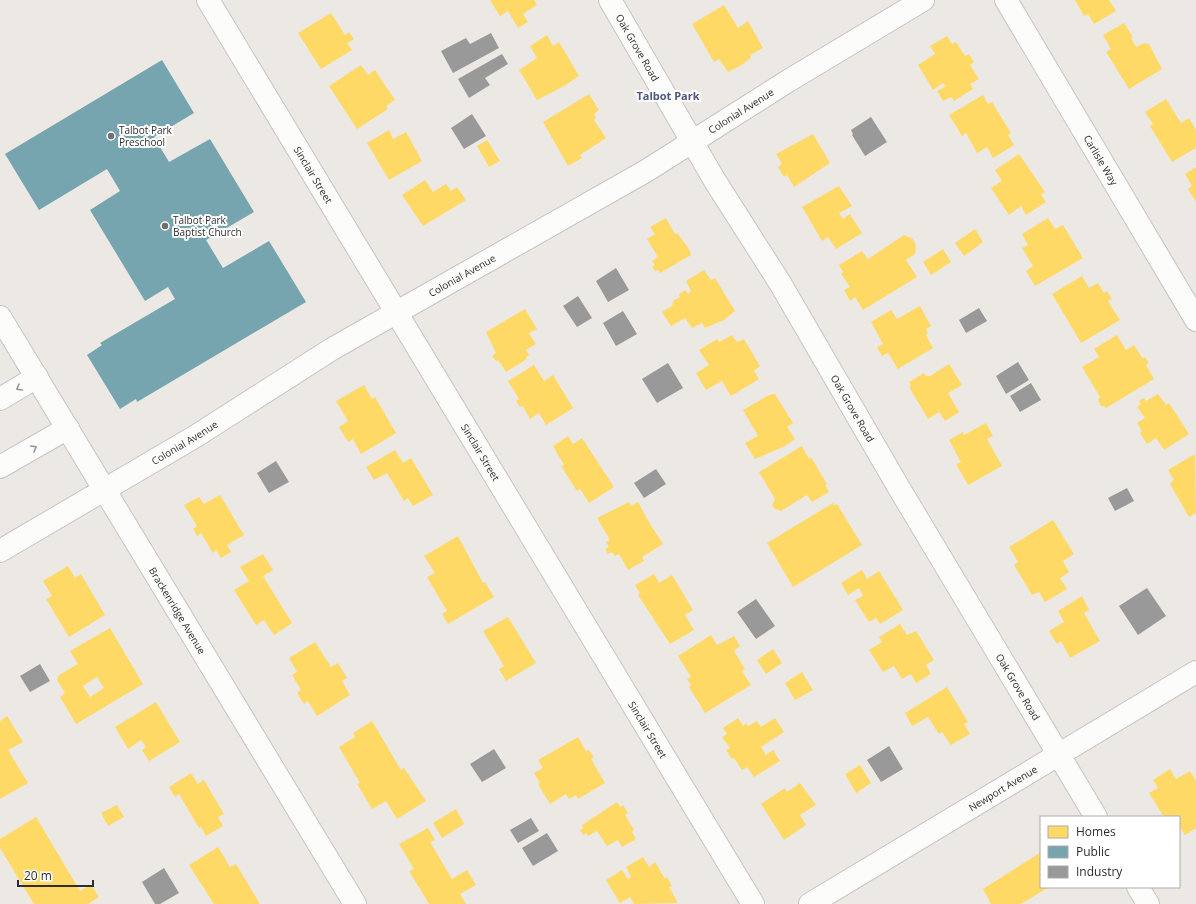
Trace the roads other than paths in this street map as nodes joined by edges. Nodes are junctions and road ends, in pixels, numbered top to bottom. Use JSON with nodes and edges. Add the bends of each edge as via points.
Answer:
{"nodes":[{"id":1,"x":208,"y":0,"type":"edge"},
{"id":2,"x":610,"y":0,"type":"edge"},
{"id":3,"x":923,"y":0,"type":"edge"},
{"id":4,"x":1006,"y":0,"type":"edge"},
{"id":5,"x":692,"y":141,"type":"junction"},
{"id":6,"x":396,"y":313,"type":"junction"},
{"id":7,"x":1196,"y":320,"type":"edge"},
{"id":8,"x":2,"y":326,"type":"edge"},
{"id":9,"x":37,"y":377,"type":"junction"},
{"id":10,"x":0,"y":399,"type":"edge"},
{"id":11,"x":68,"y":428,"type":"junction"},
{"id":12,"x":0,"y":467,"type":"edge"},
{"id":13,"x":104,"y":488,"type":"junction"},
{"id":14,"x":0,"y":551,"type":"edge"},
{"id":15,"x":1196,"y":672,"type":"edge"},
{"id":16,"x":1058,"y":755,"type":"junction"},
{"id":17,"x":1095,"y":816,"type":"edge"},
{"id":18,"x":1139,"y":888,"type":"edge"},
{"id":19,"x":355,"y":904,"type":"edge"},
{"id":20,"x":753,"y":904,"type":"edge"},
{"id":21,"x":810,"y":904,"type":"edge"},
{"id":22,"x":1148,"y":904,"type":"edge"}],
"edges":[{"from":1,"to":6,"type":"street","name":"Sinclair Street"},
{"from":2,"to":5,"type":"street","name":"Oak Grove Road"},
{"from":3,"to":5,"type":"street","name":"Colonial Avenue"},
{"from":4,"to":7,"type":"street","name":"Carlisle Way"},
{"from":5,"to":6,"type":"street","name":"Colonial Avenue","via":[[639,175]]},
{"from":5,"to":16,"type":"street","name":"Oak Grove Road","via":[[780,283]]},
{"from":6,"to":13,"type":"street","name":"Colonial Avenue","via":[[332,350],[196,436]]},
{"from":6,"to":20,"type":"street","name":"Sinclair Street"},
{"from":8,"to":9,"type":"street","name":"Brackenridge Avenue"},
{"from":9,"to":10,"type":"street","one_way":true},
{"from":9,"to":11,"type":"street","name":"Brackenridge Avenue"},
{"from":12,"to":11,"type":"street","one_way":true},
{"from":11,"to":13,"type":"street","name":"Brackenridge Avenue"},
{"from":13,"to":14,"type":"street","name":"Colonial Avenue"},
{"from":13,"to":19,"type":"street","name":"Brackenridge Avenue"},
{"from":15,"to":16,"type":"street","name":"Newport Avenue"},
{"from":16,"to":17,"type":"street","name":"Oak Grove Road"},
{"from":16,"to":21,"type":"street","name":"Newport Avenue"},
{"from":18,"to":22,"type":"street"}]}
